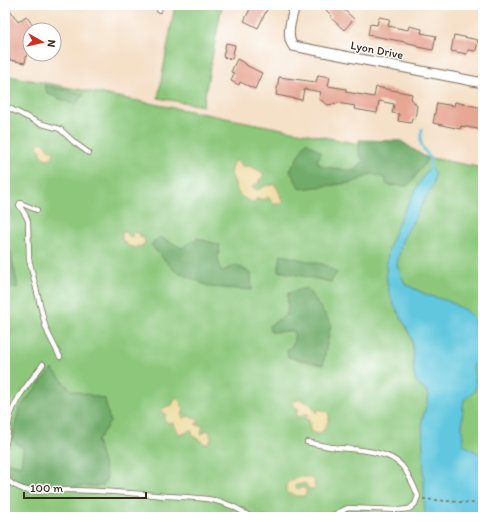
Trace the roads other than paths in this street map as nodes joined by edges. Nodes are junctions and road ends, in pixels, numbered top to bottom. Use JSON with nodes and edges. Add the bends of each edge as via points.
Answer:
{"nodes":[{"id":1,"x":295,"y":5,"type":"edge"},
{"id":2,"x":483,"y":83,"type":"edge"},
{"id":3,"x":5,"y":106,"type":"edge"},
{"id":4,"x":89,"y":153,"type":"dead end"},
{"id":5,"x":37,"y":210,"type":"dead end"},
{"id":6,"x":60,"y":357,"type":"dead end"},
{"id":7,"x":43,"y":364,"type":"dead end"},
{"id":8,"x":307,"y":442,"type":"dead end"},
{"id":9,"x":5,"y":446,"type":"edge"},
{"id":10,"x":5,"y":477,"type":"edge"},
{"id":11,"x":250,"y":517,"type":"edge"},
{"id":12,"x":329,"y":517,"type":"edge"}],
"edges":[{"from":1,"to":2,"type":"street","name":"Lyon Drive","via":[[289,36],[290,42],[296,48]]},
{"from":3,"to":4,"type":"lane","via":[[60,129]]},
{"from":5,"to":6,"type":"lane","via":[[20,203],[19,205],[28,221],[29,259],[45,325]]},
{"from":7,"to":9,"type":"lane","via":[[15,404]]},
{"from":8,"to":12,"type":"lane","via":[[380,454],[396,460],[408,474],[416,490],[418,498],[409,509],[348,508]]},
{"from":10,"to":11,"type":"lane","via":[[15,486],[30,492],[101,490],[204,498],[224,503]]}]}
